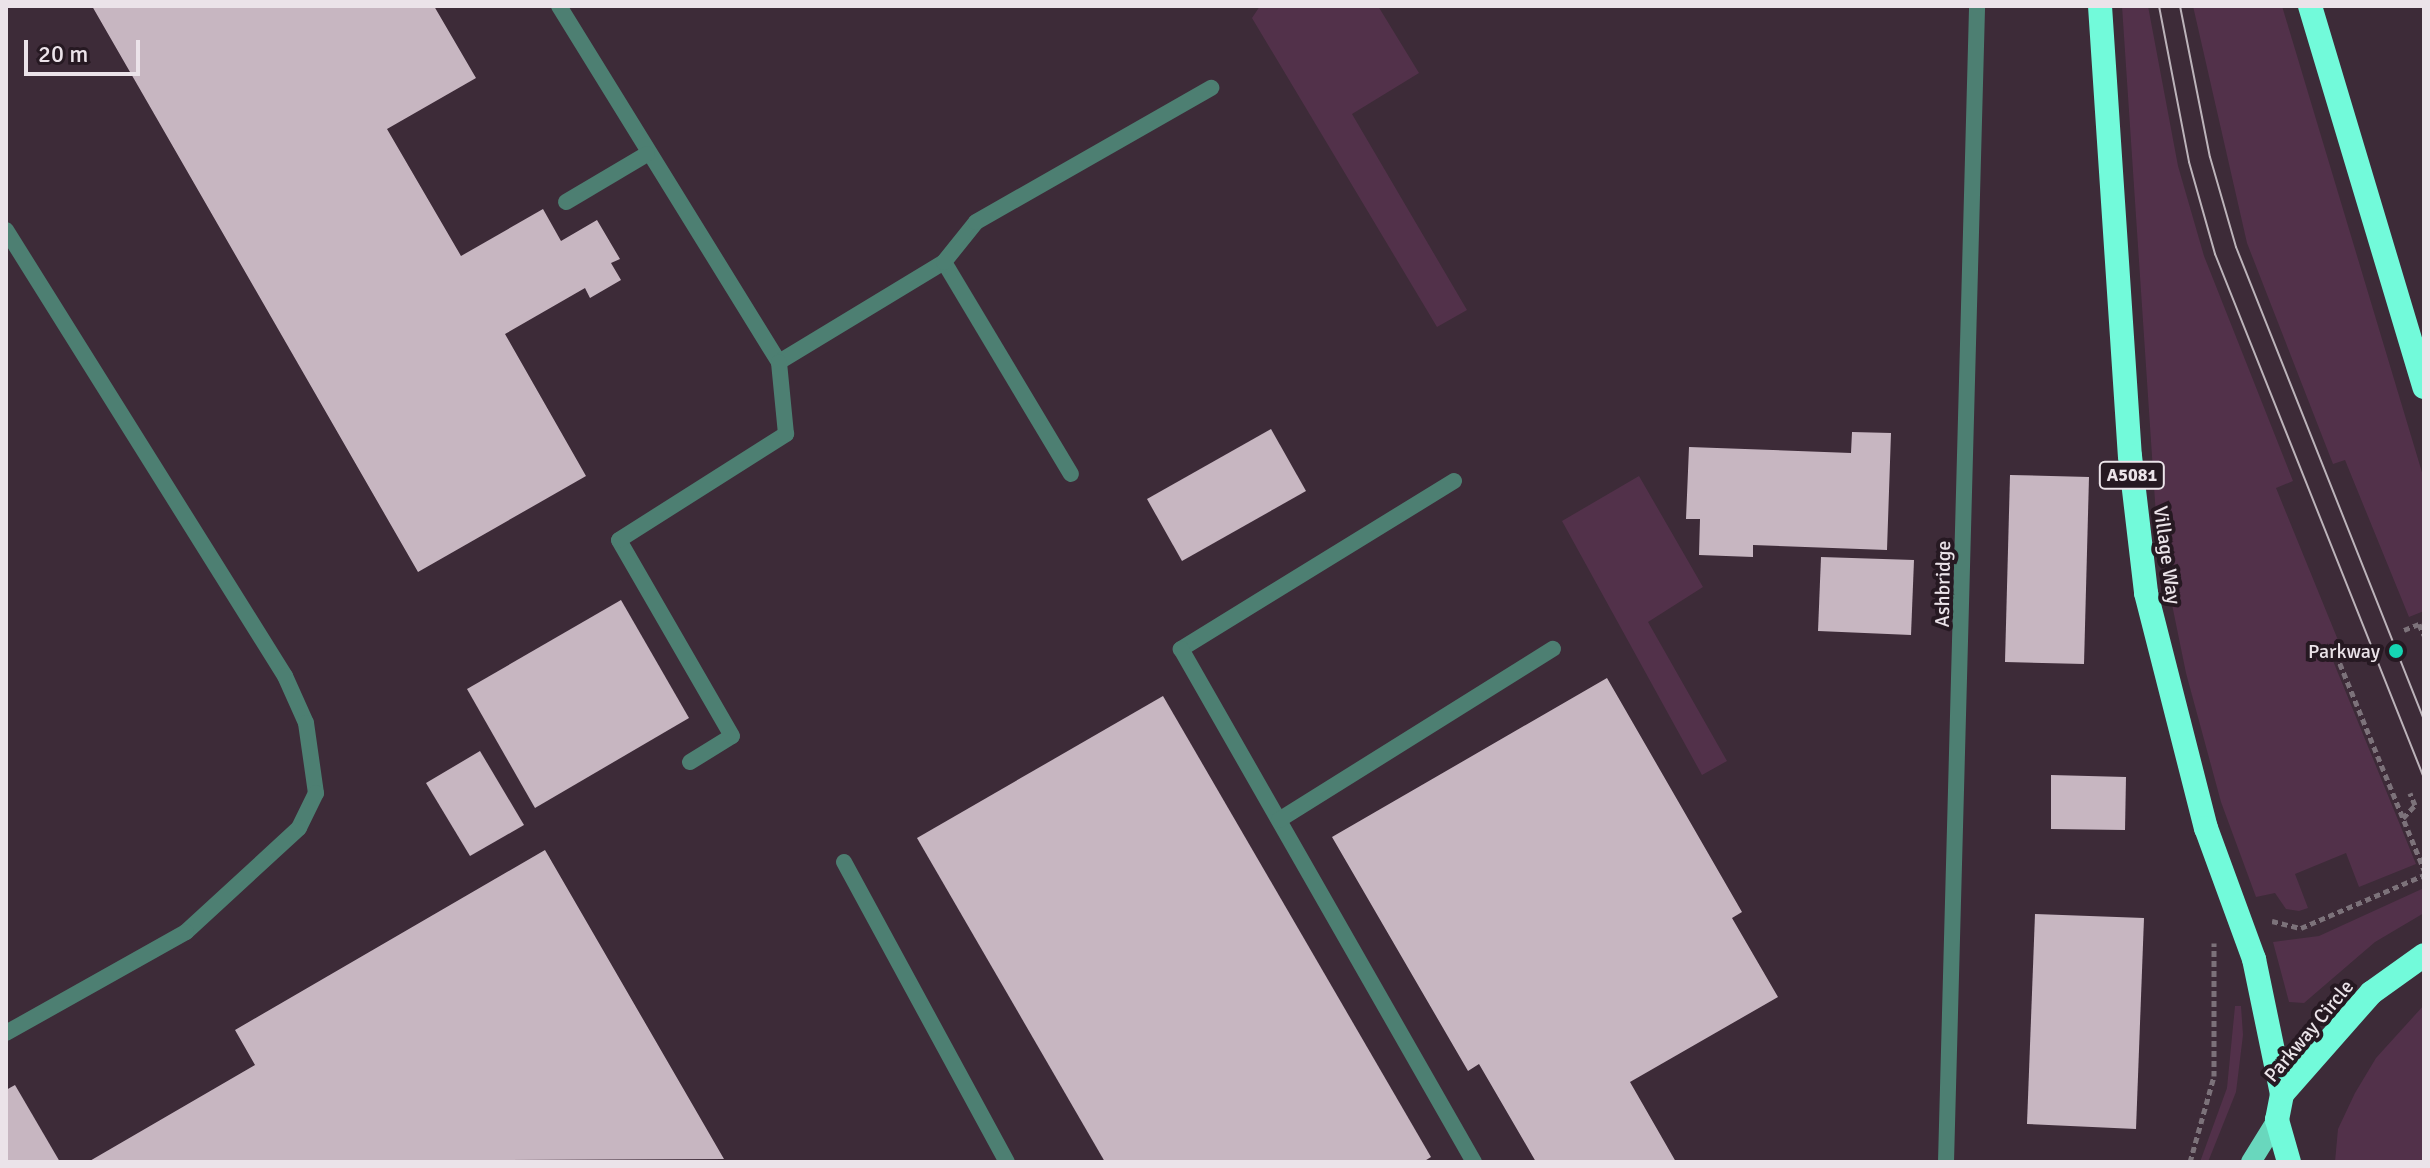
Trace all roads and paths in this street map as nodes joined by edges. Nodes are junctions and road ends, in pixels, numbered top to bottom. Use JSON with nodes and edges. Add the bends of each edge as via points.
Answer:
{"nodes":[{"id":1,"x":559,"y":6,"type":"edge"},
{"id":2,"x":1977,"y":6,"type":"edge"},
{"id":3,"x":2100,"y":6,"type":"edge"},
{"id":4,"x":2310,"y":6,"type":"edge"},
{"id":5,"x":1211,"y":88,"type":"dead end"},
{"id":6,"x":647,"y":154,"type":"junction"},
{"id":7,"x":566,"y":202,"type":"dead end"},
{"id":8,"x":6,"y":230,"type":"edge"},
{"id":9,"x":944,"y":262,"type":"junction"},
{"id":10,"x":779,"y":362,"type":"junction"},
{"id":11,"x":2424,"y":387,"type":"edge"},
{"id":12,"x":1071,"y":474,"type":"dead end"},
{"id":13,"x":1454,"y":481,"type":"dead end"},
{"id":14,"x":2404,"y":630,"type":"dead end"},
{"id":15,"x":2424,"y":635,"type":"edge"},
{"id":16,"x":2352,"y":648,"type":"dead end"},
{"id":17,"x":1553,"y":649,"type":"dead end"},
{"id":18,"x":690,"y":762,"type":"dead end"},
{"id":19,"x":2410,"y":793,"type":"dead end"},
{"id":20,"x":2403,"y":818,"type":"junction"},
{"id":21,"x":1279,"y":820,"type":"junction"},
{"id":22,"x":844,"y":862,"type":"dead end"},
{"id":23,"x":2424,"y":873,"type":"edge"},
{"id":24,"x":2266,"y":922,"type":"dead end"},
{"id":25,"x":2223,"y":939,"type":"dead end"},
{"id":26,"x":2424,"y":955,"type":"edge"},
{"id":27,"x":6,"y":1033,"type":"edge"},
{"id":28,"x":2282,"y":1094,"type":"junction"},
{"id":29,"x":2277,"y":1120,"type":"junction"},
{"id":30,"x":1007,"y":1162,"type":"edge"},
{"id":31,"x":1474,"y":1162,"type":"edge"},
{"id":32,"x":1946,"y":1162,"type":"edge"},
{"id":33,"x":2190,"y":1162,"type":"edge"},
{"id":34,"x":2251,"y":1162,"type":"edge"},
{"id":35,"x":2289,"y":1162,"type":"edge"}],
"edges":[{"from":1,"to":6,"type":"street"},
{"from":2,"to":32,"type":"street","name":"Ashbridge"},
{"from":3,"to":28,"type":"highway","name":"Village Way","number":"A5081","via":[[2130,456],[2146,593],[2206,828],[2254,959]]},
{"from":4,"to":11,"type":"highway"},
{"from":5,"to":9,"type":"street","via":[[976,222]]},
{"from":6,"to":7,"type":"street"},
{"from":6,"to":10,"type":"street"},
{"from":8,"to":27,"type":"street","via":[[285,676],[306,723],[316,793],[299,828],[186,932]]},
{"from":9,"to":10,"type":"street"},
{"from":9,"to":12,"type":"street"},
{"from":10,"to":18,"type":"street","via":[[786,434],[619,540],[732,736]]},
{"from":13,"to":21,"type":"street","via":[[1181,649]]},
{"from":14,"to":15,"type":"path","via":[[2419,624]]},
{"from":16,"to":20,"type":"path","via":[[2336,654]]},
{"from":17,"to":21,"type":"street"},
{"from":19,"to":20,"type":"path","via":[[2415,805]]},
{"from":20,"to":23,"type":"path"},
{"from":21,"to":31,"type":"street"},
{"from":22,"to":30,"type":"street"},
{"from":23,"to":24,"type":"path","via":[[2301,928]]},
{"from":25,"to":33,"type":"path","via":[[2210,944],[2219,983],[2214,1076]]},
{"from":26,"to":28,"type":"highway","name":"Parkway Circle","via":[[2371,993]]},
{"from":28,"to":29,"type":"highway","name":"Parkway Circle"},
{"from":29,"to":34,"type":"main road"},
{"from":29,"to":35,"type":"highway","name":"Parkway Circle"}]}
